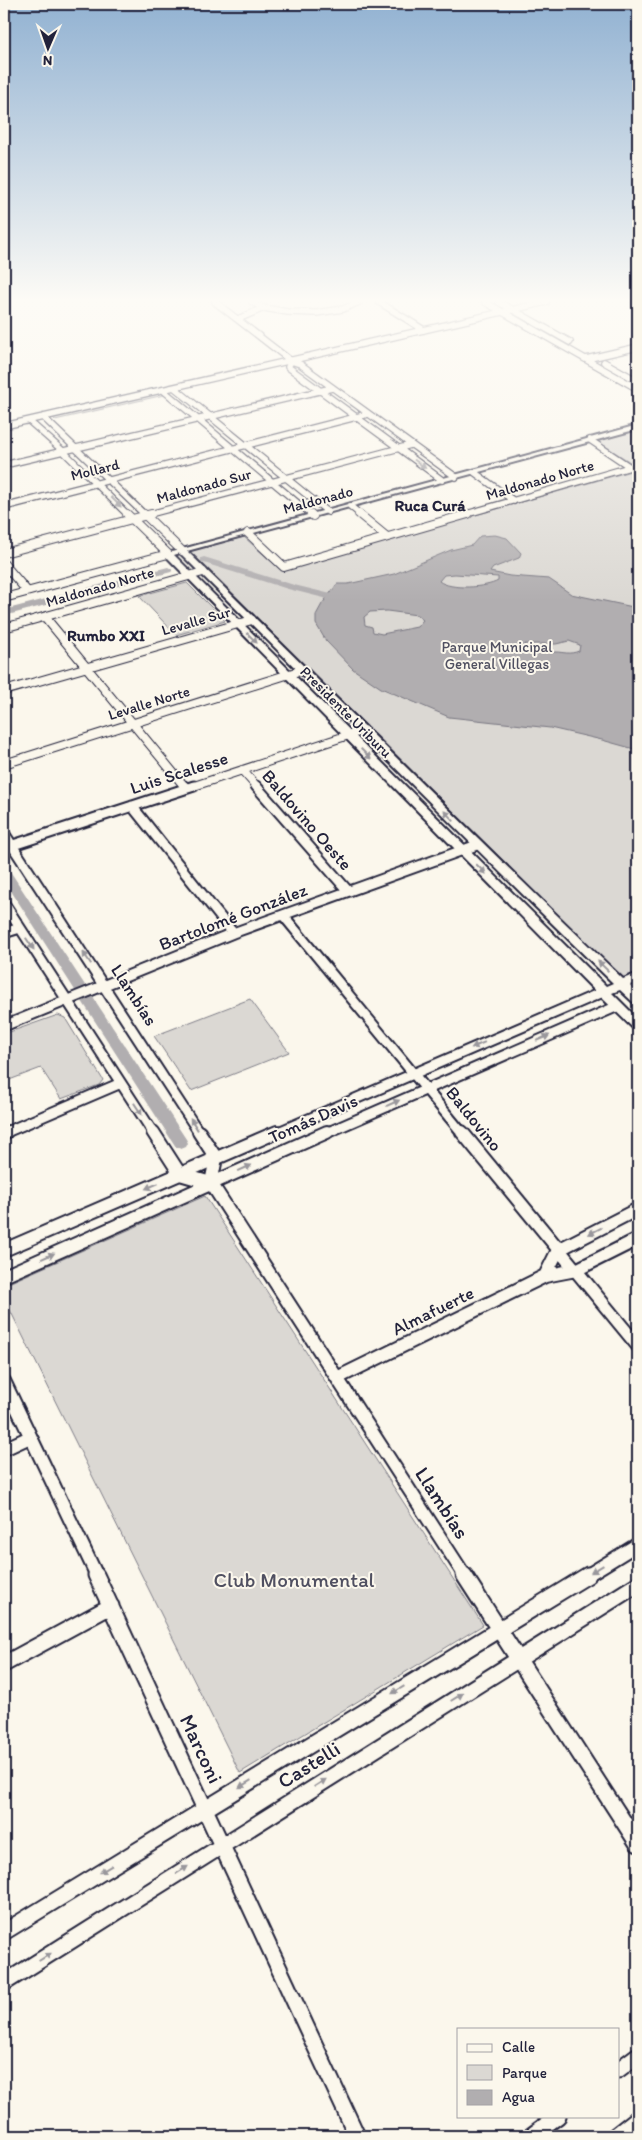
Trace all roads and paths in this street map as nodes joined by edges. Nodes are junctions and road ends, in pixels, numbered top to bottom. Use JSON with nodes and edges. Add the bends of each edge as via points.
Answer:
{"nodes":[{"id":1,"x":123,"y":402,"type":"edge"},
{"id":2,"x":177,"y":402,"type":"edge"},
{"id":3,"x":193,"y":402,"type":"edge"},
{"id":4,"x":271,"y":402,"type":"edge"},
{"id":5,"x":336,"y":402,"type":"edge"},
{"id":6,"x":351,"y":402,"type":"edge"},
{"id":7,"x":368,"y":414,"type":"junction"},
{"id":8,"x":211,"y":416,"type":"junction"},
{"id":9,"x":356,"y":417,"type":"junction"},
{"id":10,"x":198,"y":419,"type":"junction"},
{"id":11,"x":45,"y":420,"type":"junction"},
{"id":12,"x":31,"y":423,"type":"junction"},
{"id":13,"x":4,"y":426,"type":"edge"},
{"id":14,"x":638,"y":427,"type":"edge"},
{"id":15,"x":4,"y":432,"type":"edge"},
{"id":16,"x":590,"y":440,"type":"junction"},
{"id":17,"x":247,"y":445,"type":"junction"},
{"id":18,"x":410,"y":445,"type":"junction"},
{"id":19,"x":76,"y":448,"type":"junction"},
{"id":20,"x":233,"y":448,"type":"junction"},
{"id":21,"x":399,"y":448,"type":"junction"},
{"id":22,"x":63,"y":451,"type":"junction"},
{"id":23,"x":4,"y":465,"type":"edge"},
{"id":24,"x":474,"y":472,"type":"junction"},
{"id":25,"x":287,"y":477,"type":"junction"},
{"id":26,"x":456,"y":477,"type":"junction"},
{"id":27,"x":109,"y":480,"type":"junction"},
{"id":28,"x":442,"y":480,"type":"junction"},
{"id":29,"x":273,"y":481,"type":"junction"},
{"id":30,"x":96,"y":483,"type":"junction"},
{"id":31,"x":514,"y":501,"type":"junction"},
{"id":32,"x":350,"y":506,"type":"junction"},
{"id":33,"x":4,"y":507,"type":"edge"},
{"id":34,"x":328,"y":512,"type":"junction"},
{"id":35,"x":146,"y":515,"type":"junction"},
{"id":36,"x":314,"y":516,"type":"junction"},
{"id":37,"x":132,"y":518,"type":"junction"},
{"id":38,"x":248,"y":533,"type":"junction"},
{"id":39,"x":387,"y":537,"type":"junction"},
{"id":40,"x":182,"y":551,"type":"junction"},
{"id":41,"x":4,"y":553,"type":"edge"},
{"id":42,"x":168,"y":554,"type":"junction"},
{"id":43,"x":4,"y":564,"type":"edge"},
{"id":44,"x":203,"y":572,"type":"junction"},
{"id":45,"x":188,"y":576,"type":"junction"},
{"id":46,"x":27,"y":592,"type":"junction"},
{"id":47,"x":4,"y":598,"type":"edge"},
{"id":48,"x":45,"y":617,"type":"junction"},
{"id":49,"x":252,"y":620,"type":"junction"},
{"id":50,"x":238,"y":624,"type":"junction"},
{"id":51,"x":4,"y":628,"type":"edge"},
{"id":52,"x":88,"y":667,"type":"junction"},
{"id":53,"x":302,"y":670,"type":"junction"},
{"id":54,"x":288,"y":675,"type":"junction"},
{"id":55,"x":4,"y":691,"type":"edge"},
{"id":56,"x":133,"y":722,"type":"junction"},
{"id":57,"x":364,"y":730,"type":"junction"},
{"id":58,"x":348,"y":735,"type":"junction"},
{"id":59,"x":4,"y":764,"type":"edge"},
{"id":60,"x":242,"y":770,"type":"junction"},
{"id":61,"x":186,"y":788,"type":"junction"},
{"id":62,"x":132,"y":806,"type":"junction"},
{"id":63,"x":4,"y":833,"type":"edge"},
{"id":64,"x":478,"y":845,"type":"junction"},
{"id":65,"x":8,"y":847,"type":"edge"},
{"id":66,"x":462,"y":850,"type":"junction"},
{"id":67,"x":348,"y":891,"type":"junction"},
{"id":68,"x":4,"y":903,"type":"edge"},
{"id":69,"x":283,"y":915,"type":"junction"},
{"id":70,"x":20,"y":928,"type":"junction"},
{"id":71,"x":4,"y":933,"type":"edge"},
{"id":72,"x":233,"y":933,"type":"junction"},
{"id":73,"x":638,"y":977,"type":"edge"},
{"id":74,"x":622,"y":984,"type":"junction"},
{"id":75,"x":105,"y":985,"type":"junction"},
{"id":76,"x":603,"y":992,"type":"junction"},
{"id":77,"x":638,"y":999,"type":"edge"},
{"id":78,"x":69,"y":1001,"type":"junction"},
{"id":79,"x":618,"y":1006,"type":"junction"},
{"id":80,"x":4,"y":1026,"type":"edge"},
{"id":81,"x":638,"y":1026,"type":"edge"},
{"id":82,"x":413,"y":1072,"type":"junction"},
{"id":83,"x":121,"y":1083,"type":"junction"},
{"id":84,"x":426,"y":1088,"type":"junction"},
{"id":85,"x":4,"y":1133,"type":"edge"},
{"id":86,"x":216,"y":1158,"type":"junction"},
{"id":87,"x":180,"y":1174,"type":"junction"},
{"id":88,"x":211,"y":1183,"type":"junction"},
{"id":89,"x":638,"y":1209,"type":"edge"},
{"id":90,"x":638,"y":1239,"type":"edge"},
{"id":91,"x":4,"y":1250,"type":"edge"},
{"id":92,"x":558,"y":1250,"type":"junction"},
{"id":93,"x":576,"y":1270,"type":"junction"},
{"id":94,"x":4,"y":1276,"type":"edge"},
{"id":95,"x":545,"y":1276,"type":"junction"},
{"id":96,"x":638,"y":1346,"type":"edge"},
{"id":97,"x":337,"y":1378,"type":"junction"},
{"id":98,"x":4,"y":1381,"type":"edge"},
{"id":99,"x":30,"y":1437,"type":"junction"},
{"id":100,"x":4,"y":1449,"type":"edge"},
{"id":101,"x":638,"y":1544,"type":"edge"},
{"id":102,"x":638,"y":1584,"type":"edge"},
{"id":103,"x":111,"y":1606,"type":"junction"},
{"id":104,"x":499,"y":1628,"type":"junction"},
{"id":105,"x":518,"y":1658,"type":"junction"},
{"id":106,"x":4,"y":1664,"type":"edge"},
{"id":107,"x":205,"y":1808,"type":"junction"},
{"id":108,"x":638,"y":1844,"type":"edge"},
{"id":109,"x":222,"y":1845,"type":"junction"},
{"id":110,"x":4,"y":1932,"type":"edge"},
{"id":111,"x":4,"y":1983,"type":"edge"},
{"id":112,"x":638,"y":2055,"type":"edge"},
{"id":113,"x":620,"y":2068,"type":"edge"},
{"id":114,"x":555,"y":2118,"type":"edge"},
{"id":115,"x":638,"y":2118,"type":"edge"},
{"id":116,"x":357,"y":2136,"type":"edge"},
{"id":117,"x":531,"y":2136,"type":"edge"},
{"id":118,"x":616,"y":2136,"type":"edge"}],
"edges":[{"from":1,"to":11,"type":"street"},
{"from":2,"to":10,"type":"street"},
{"from":3,"to":8,"type":"street"},
{"from":4,"to":8,"type":"street"},
{"from":5,"to":9,"type":"street"},
{"from":6,"to":7,"type":"street"},
{"from":7,"to":9,"type":"street","name":"Mollard"},
{"from":7,"to":18,"type":"street"},
{"from":8,"to":10,"type":"street"},
{"from":8,"to":17,"type":"street"},
{"from":9,"to":17,"type":"street","name":"Mollard"},
{"from":9,"to":21,"type":"street"},
{"from":10,"to":19,"type":"street"},
{"from":10,"to":20,"type":"street"},
{"from":11,"to":12,"type":"street"},
{"from":11,"to":19,"type":"street","name":"Presidente Uriburu"},
{"from":12,"to":13,"type":"street"},
{"from":12,"to":15,"type":"street"},
{"from":12,"to":22,"type":"street","name":"Presidente Uriburu"},
{"from":14,"to":16,"type":"street","name":"Maldonado"},
{"from":16,"to":24,"type":"street","name":"Maldonado"},
{"from":16,"to":31,"type":"street","name":"Maldonado Norte","via":[[630,467]]},
{"from":17,"to":20,"type":"street","name":"Mollard"},
{"from":17,"to":25,"type":"street"},
{"from":18,"to":21,"type":"street","name":"Maldonado Sur"},
{"from":18,"to":26,"type":"street"},
{"from":19,"to":22,"type":"street"},
{"from":19,"to":27,"type":"street","name":"Presidente Uriburu"},
{"from":20,"to":27,"type":"street","name":"Mollard"},
{"from":20,"to":29,"type":"street"},
{"from":21,"to":25,"type":"street","name":"Maldonado Sur"},
{"from":21,"to":28,"type":"street","one_way":true},
{"from":22,"to":23,"type":"street"},
{"from":22,"to":30,"type":"street","name":"Presidente Uriburu"},
{"from":24,"to":26,"type":"street","name":"Maldonado"},
{"from":24,"to":31,"type":"street"},
{"from":25,"to":29,"type":"street","name":"Maldonado Sur"},
{"from":25,"to":34,"type":"street"},
{"from":26,"to":28,"type":"street","name":"Maldonado"},
{"from":27,"to":30,"type":"street","name":"Mollard"},
{"from":27,"to":35,"type":"street","name":"Presidente Uriburu"},
{"from":28,"to":32,"type":"street","name":"Maldonado"},
{"from":29,"to":35,"type":"street","name":"Maldonado Sur"},
{"from":29,"to":36,"type":"street"},
{"from":30,"to":33,"type":"street","name":"Mollard"},
{"from":30,"to":37,"type":"street","name":"Presidente Uriburu","one_way":true},
{"from":31,"to":39,"type":"street","name":"Maldonado Norte"},
{"from":32,"to":34,"type":"street","name":"Maldonado"},
{"from":32,"to":39,"type":"street"},
{"from":34,"to":36,"type":"street","name":"Maldonado"},
{"from":35,"to":37,"type":"street","name":"Maldonado Sur"},
{"from":35,"to":40,"type":"street","name":"Presidente Uriburu"},
{"from":36,"to":38,"type":"street","name":"Maldonado"},
{"from":37,"to":41,"type":"street","name":"Maldonado Sur"},
{"from":37,"to":42,"type":"street","name":"Presidente Uriburu"},
{"from":38,"to":39,"type":"street","name":"Maldonado Norte","via":[[284,567]]},
{"from":38,"to":40,"type":"street","name":"Maldonado"},
{"from":40,"to":42,"type":"street","name":"Maldonado"},
{"from":40,"to":44,"type":"street","name":"Presidente Uriburu"},
{"from":42,"to":45,"type":"street","name":"Presidente Uriburu"},
{"from":42,"to":46,"type":"street","name":"Maldonado"},
{"from":43,"to":46,"type":"street"},
{"from":44,"to":45,"type":"street","name":"Maldonado Norte"},
{"from":44,"to":49,"type":"street","name":"Presidente Uriburu"},
{"from":45,"to":48,"type":"street","name":"Maldonado Norte"},
{"from":45,"to":50,"type":"street","name":"Presidente Uriburu"},
{"from":46,"to":47,"type":"street","name":"Maldonado"},
{"from":48,"to":51,"type":"street","name":"Maldonado Norte"},
{"from":48,"to":52,"type":"street"},
{"from":49,"to":50,"type":"street","name":"Levalle Sur"},
{"from":49,"to":53,"type":"street","name":"Presidente Uriburu"},
{"from":50,"to":52,"type":"street","name":"Levalle Sur"},
{"from":50,"to":54,"type":"street","name":"Presidente Uriburu","one_way":true},
{"from":52,"to":55,"type":"street","name":"Levalle Sur"},
{"from":52,"to":56,"type":"street"},
{"from":53,"to":54,"type":"street","name":"Levalle Norte"},
{"from":53,"to":57,"type":"street","name":"Presidente Uriburu"},
{"from":54,"to":56,"type":"street","name":"Levalle Norte"},
{"from":54,"to":58,"type":"street","name":"Presidente Uriburu"},
{"from":56,"to":59,"type":"street","name":"Levalle Norte"},
{"from":56,"to":61,"type":"street"},
{"from":57,"to":58,"type":"street","name":"Luis Scalesse"},
{"from":64,"to":57,"type":"street","name":"Presidente Uriburu","one_way":true},
{"from":58,"to":60,"type":"street","name":"Luis Scalesse"},
{"from":58,"to":66,"type":"street","name":"Presidente Uriburu","one_way":true},
{"from":60,"to":61,"type":"street","name":"Luis Scalesse"},
{"from":60,"to":67,"type":"street","name":"Baldovino Oeste"},
{"from":61,"to":62,"type":"street","name":"Luis Scalesse"},
{"from":62,"to":65,"type":"street","name":"Luis Scalesse"},
{"from":62,"to":72,"type":"street"},
{"from":63,"to":65,"type":"street","name":"Llambías"},
{"from":64,"to":66,"type":"street","name":"Bartolomé González"},
{"from":74,"to":64,"type":"street","name":"Presidente Uriburu","one_way":true},
{"from":75,"to":65,"type":"street","name":"Llambías","one_way":true},
{"from":66,"to":67,"type":"street","name":"Bartolomé González"},
{"from":66,"to":76,"type":"street","name":"Presidente Uriburu","one_way":true},
{"from":67,"to":69,"type":"street","name":"Bartolomé González"},
{"from":68,"to":70,"type":"street"},
{"from":69,"to":72,"type":"street","name":"Bartolomé González"},
{"from":69,"to":82,"type":"street","name":"Baldovino"},
{"from":70,"to":71,"type":"street"},
{"from":70,"to":78,"type":"street","one_way":true},
{"from":72,"to":75,"type":"street","name":"Bartolomé González"},
{"from":73,"to":74,"type":"street","name":"Tomás Davis"},
{"from":74,"to":76,"type":"street","name":"Tomás Davis"},
{"from":74,"to":77,"type":"street","name":"Presidente Uriburu"},
{"from":75,"to":78,"type":"street","name":"Bartolomé González"},
{"from":86,"to":75,"type":"street","name":"Llambías","one_way":true},
{"from":76,"to":79,"type":"street","name":"Presidente Uriburu"},
{"from":76,"to":82,"type":"street","name":"Tomás Davis","one_way":true},
{"from":77,"to":79,"type":"street","name":"Tomás Davis"},
{"from":78,"to":80,"type":"street","name":"Bartolomé González"},
{"from":78,"to":83,"type":"street"},
{"from":79,"to":81,"type":"street","name":"Presidente Uriburu"},
{"from":84,"to":79,"type":"street","name":"Tomás Davis","one_way":true},
{"from":82,"to":84,"type":"street","name":"Baldovino"},
{"from":82,"to":86,"type":"street","name":"Tomás Davis"},
{"from":83,"to":85,"type":"street"},
{"from":83,"to":87,"type":"street","one_way":true},
{"from":88,"to":84,"type":"street","name":"Tomás Davis","one_way":true},
{"from":84,"to":92,"type":"street","name":"Baldovino"},
{"from":86,"to":87,"type":"street","name":"Tomás Davis"},
{"from":86,"to":88,"type":"street"},
{"from":87,"to":88,"type":"street"},
{"from":87,"to":91,"type":"street","name":"Tomás Davis","one_way":true},
{"from":94,"to":88,"type":"street","name":"Tomás Davis","one_way":true},
{"from":88,"to":97,"type":"street","name":"Llambías"},
{"from":89,"to":92,"type":"street","one_way":true},
{"from":90,"to":93,"type":"street","name":"Almafuerte"},
{"from":92,"to":93,"type":"street","name":"Baldovino"},
{"from":92,"to":95,"type":"street"},
{"from":93,"to":95,"type":"street","name":"Almafuerte"},
{"from":93,"to":96,"type":"street","name":"Baldovino"},
{"from":95,"to":97,"type":"street","name":"Almafuerte"},
{"from":97,"to":104,"type":"street","name":"Llambías"},
{"from":98,"to":99,"type":"street","name":"Marconi"},
{"from":99,"to":100,"type":"street"},
{"from":99,"to":103,"type":"street","name":"Marconi"},
{"from":101,"to":104,"type":"street","name":"Castelli","one_way":true},
{"from":102,"to":105,"type":"street","name":"Castelli"},
{"from":103,"to":106,"type":"street"},
{"from":103,"to":107,"type":"street","name":"Marconi"},
{"from":104,"to":105,"type":"street","name":"Llambías"},
{"from":104,"to":107,"type":"street","name":"Castelli","one_way":true},
{"from":105,"to":108,"type":"street","name":"Llambías"},
{"from":109,"to":105,"type":"street","name":"Castelli","one_way":true},
{"from":107,"to":109,"type":"street","name":"Marconi"},
{"from":107,"to":110,"type":"street","name":"Castelli","one_way":true},
{"from":111,"to":109,"type":"street","name":"Castelli","one_way":true},
{"from":109,"to":116,"type":"street","name":"Marconi"},
{"from":112,"to":113,"type":"street"},
{"from":114,"to":117,"type":"street"},
{"from":115,"to":118,"type":"street"}]}
